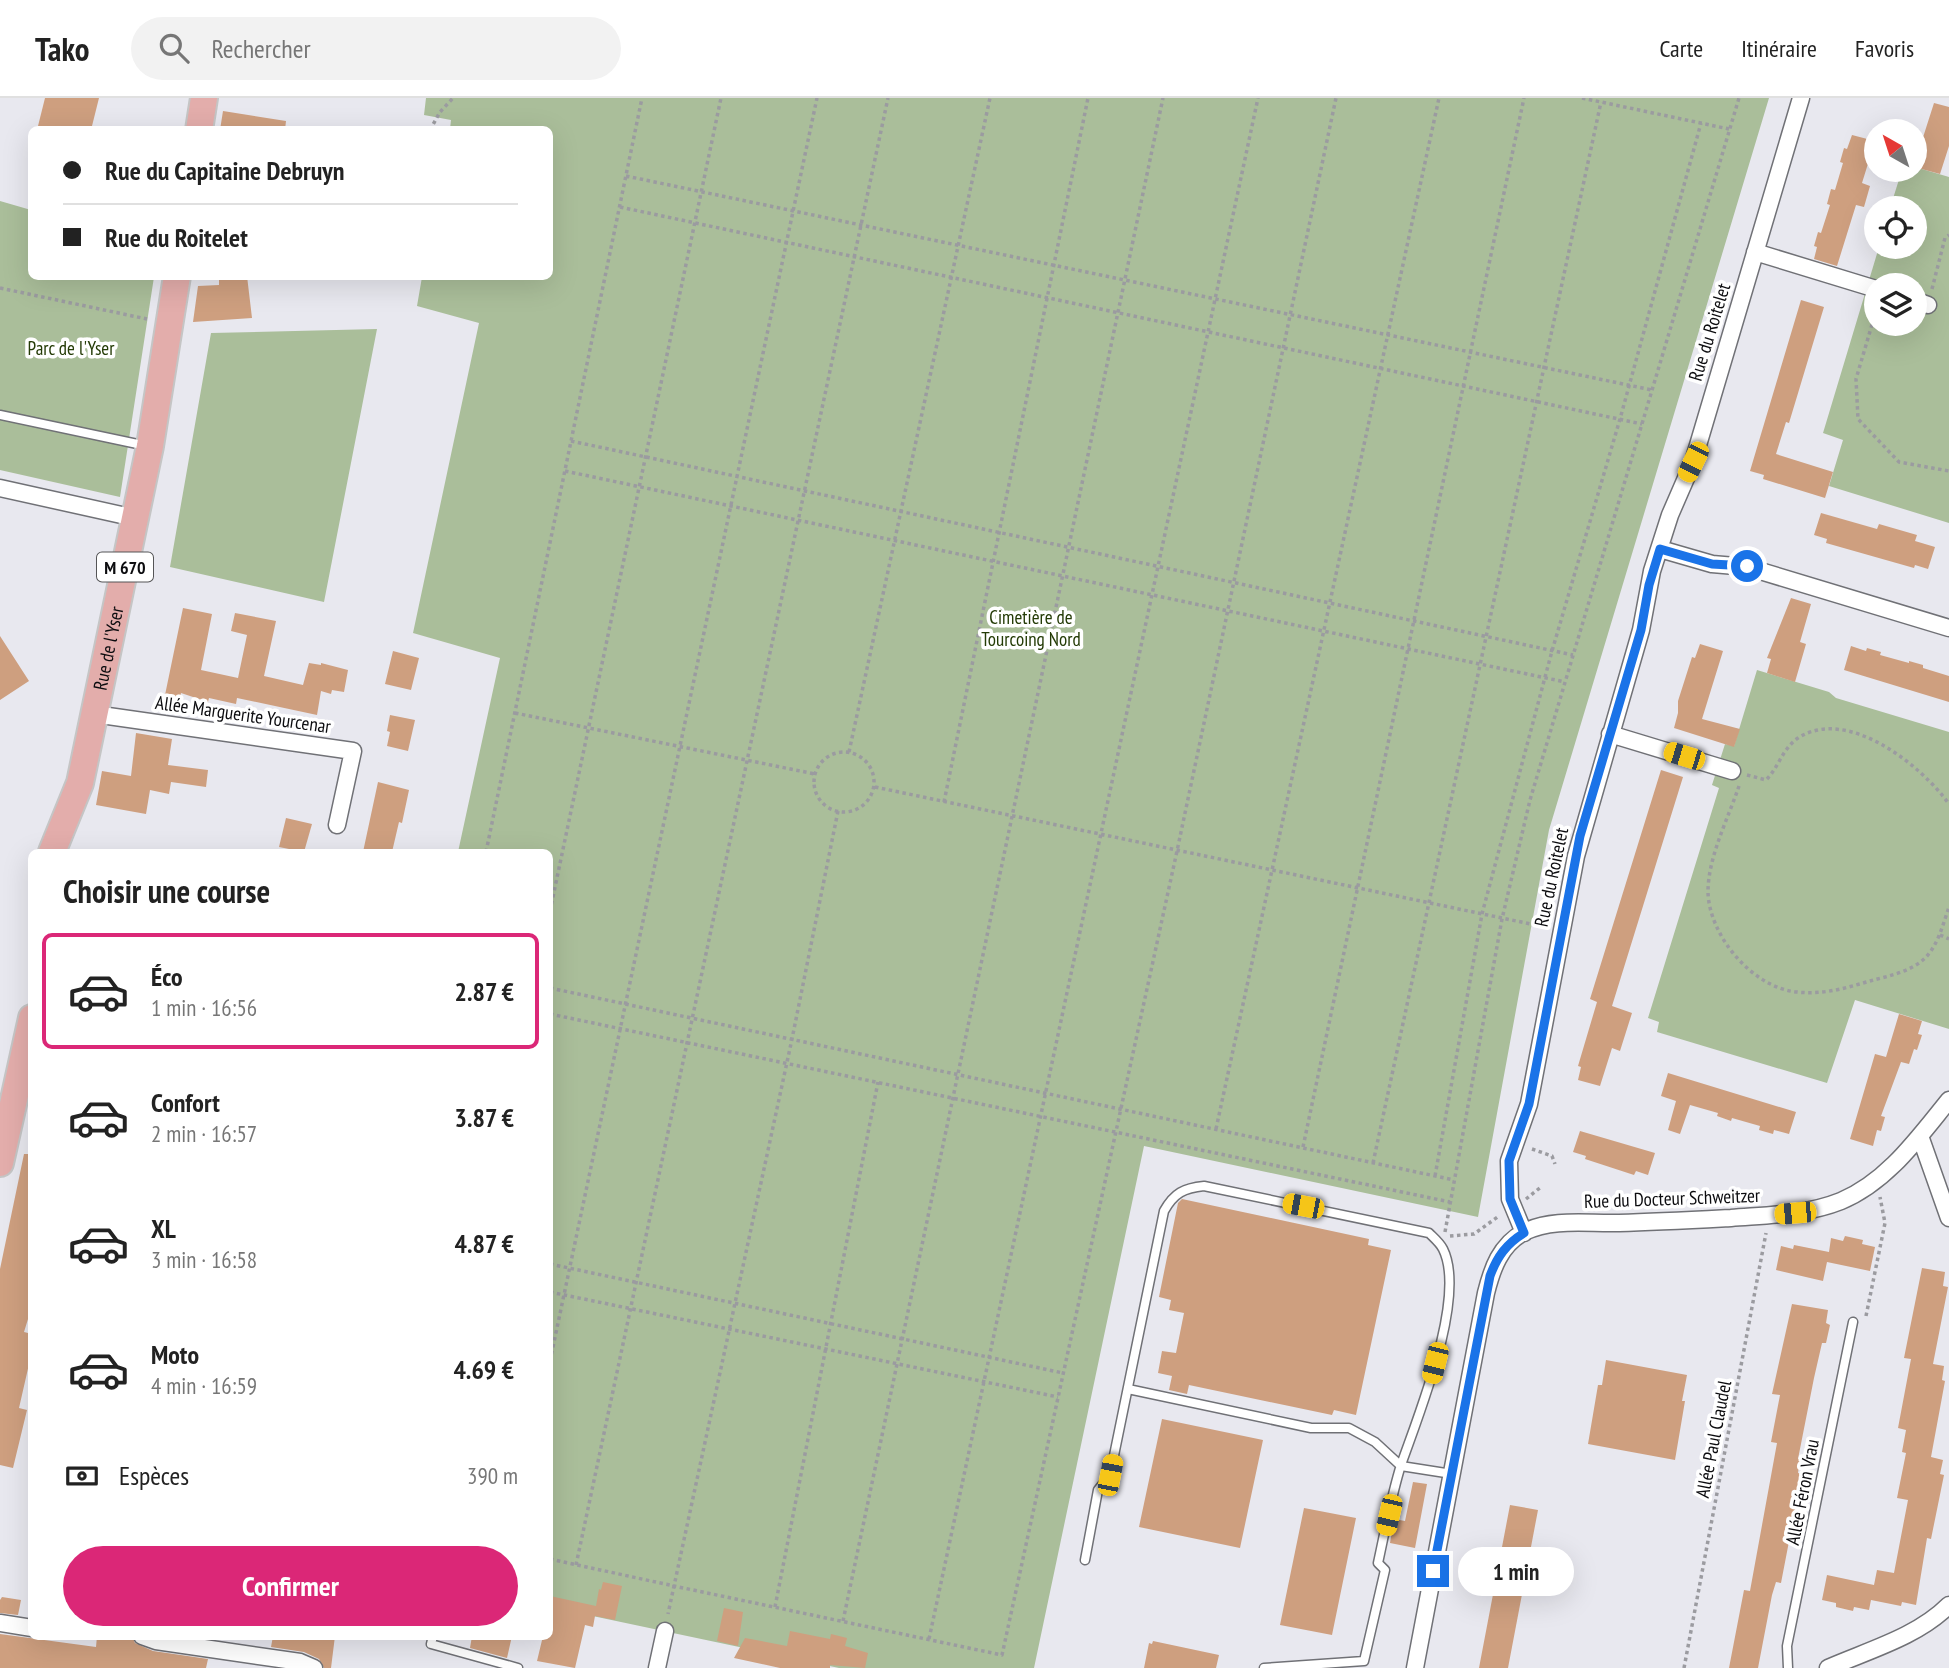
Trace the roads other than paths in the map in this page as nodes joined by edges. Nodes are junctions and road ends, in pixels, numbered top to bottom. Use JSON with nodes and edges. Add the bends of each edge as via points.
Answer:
{"nodes":[{"id":1,"x":204,"y":98,"type":"edge"},
{"id":2,"x":1801,"y":98,"type":"edge"},
{"id":3,"x":200,"y":126,"type":"edge"},
{"id":4,"x":1755,"y":252,"type":"junction"},
{"id":5,"x":176,"y":280,"type":"edge"},
{"id":6,"x":1864,"y":285,"type":"edge"},
{"id":7,"x":0,"y":415,"type":"edge"},
{"id":8,"x":150,"y":446,"type":"junction"},
{"id":9,"x":0,"y":488,"type":"edge"},
{"id":10,"x":135,"y":518,"type":"junction"},
{"id":11,"x":1660,"y":549,"type":"junction"},
{"id":12,"x":1949,"y":628,"type":"edge"},
{"id":13,"x":94,"y":714,"type":"junction"},
{"id":14,"x":1610,"y":734,"type":"junction"},
{"id":15,"x":1738,"y":777,"type":"road end"},
{"id":16,"x":337,"y":825,"type":"dead end"},
{"id":17,"x":53,"y":849,"type":"edge"},
{"id":18,"x":28,"y":1033,"type":"edge"},
{"id":19,"x":1949,"y":1100,"type":"edge"},
{"id":20,"x":4,"y":1125,"type":"edge"},
{"id":21,"x":1920,"y":1136,"type":"junction"},
{"id":22,"x":0,"y":1163,"type":"edge"},
{"id":23,"x":1949,"y":1218,"type":"edge"},
{"id":24,"x":1524,"y":1233,"type":"junction"},
{"id":25,"x":1853,"y":1322,"type":"dead end"},
{"id":26,"x":1128,"y":1389,"type":"junction"},
{"id":27,"x":1401,"y":1466,"type":"junction"},
{"id":28,"x":1452,"y":1474,"type":"junction"},
{"id":29,"x":1085,"y":1560,"type":"dead end"},
{"id":30,"x":1949,"y":1605,"type":"edge"},
{"id":31,"x":0,"y":1623,"type":"edge"},
{"id":32,"x":28,"y":1627,"type":"edge"},
{"id":33,"x":665,"y":1631,"type":"road end"},
{"id":34,"x":153,"y":1640,"type":"edge"},
{"id":35,"x":432,"y":1640,"type":"edge"},
{"id":36,"x":314,"y":1668,"type":"edge"},
{"id":37,"x":518,"y":1668,"type":"edge"},
{"id":38,"x":657,"y":1668,"type":"edge"},
{"id":39,"x":1265,"y":1668,"type":"edge"},
{"id":40,"x":1415,"y":1668,"type":"edge"},
{"id":41,"x":1788,"y":1668,"type":"edge"},
{"id":42,"x":1828,"y":1668,"type":"edge"}],
"edges":[{"from":1,"to":3,"type":"main road"},
{"from":2,"to":4,"type":"street","name":"Rue du Roitelet"},
{"from":4,"to":6,"type":"street"},
{"from":4,"to":11,"type":"street","name":"Rue du Roitelet","via":[[1693,462]]},
{"from":5,"to":8,"type":"main road","name":"Rue de l'Yser","number":"M 670"},
{"from":7,"to":8,"type":"lane"},
{"from":8,"to":10,"type":"main road","name":"Rue de l'Yser","number":"M 670"},
{"from":9,"to":10,"type":"street"},
{"from":10,"to":13,"type":"main road","name":"Rue de l'Yser","number":"M 670"},
{"from":11,"to":12,"type":"street","via":[[1712,564],[1747,566]]},
{"from":11,"to":14,"type":"street","name":"Rue du Roitelet"},
{"from":13,"to":16,"type":"street","name":"Allée Marguerite Yourcenar","via":[[353,751]]},
{"from":13,"to":17,"type":"main road","name":"Rue de l'Yser","number":"M 670","via":[[80,783]]},
{"from":14,"to":15,"type":"street"},
{"from":14,"to":24,"type":"street","name":"Rue du Roitelet","via":[[1580,836],[1529,1104],[1509,1161],[1508,1189]]},
{"from":18,"to":20,"type":"main road"},
{"from":19,"to":21,"type":"street","name":"Rue du Docteur Schweitzer"},
{"from":20,"to":22,"type":"main road"},
{"from":21,"to":23,"type":"street"},
{"from":21,"to":24,"type":"street","name":"Rue du Docteur Schweitzer","via":[[1877,1180],[1823,1207],[1769,1215],[1563,1223]]},
{"from":24,"to":28,"type":"street","via":[[1506,1246],[1490,1276]]},
{"from":25,"to":41,"type":"lane","name":"Allée Féron Vrau","via":[[1787,1646]]},
{"from":26,"to":27,"type":"lane","via":[[1311,1429],[1349,1429],[1375,1442]]},
{"from":26,"to":27,"type":"lane","via":[[1164,1210],[1180,1191],[1204,1186],[1429,1233],[1443,1247],[1449,1296],[1429,1390]]},
{"from":26,"to":29,"type":"lane","via":[[1110,1475],[1098,1490]]},
{"from":27,"to":28,"type":"lane"},
{"from":27,"to":39,"type":"lane","via":[[1378,1563],[1385,1570],[1364,1661]]},
{"from":28,"to":40,"type":"street"},
{"from":30,"to":42,"type":"street","via":[[1909,1633]]},
{"from":31,"to":32,"type":"street"},
{"from":33,"to":38,"type":"street"},
{"from":34,"to":36,"type":"street","via":[[300,1662]]},
{"from":35,"to":37,"type":"lane","via":[[431,1644]]}]}
